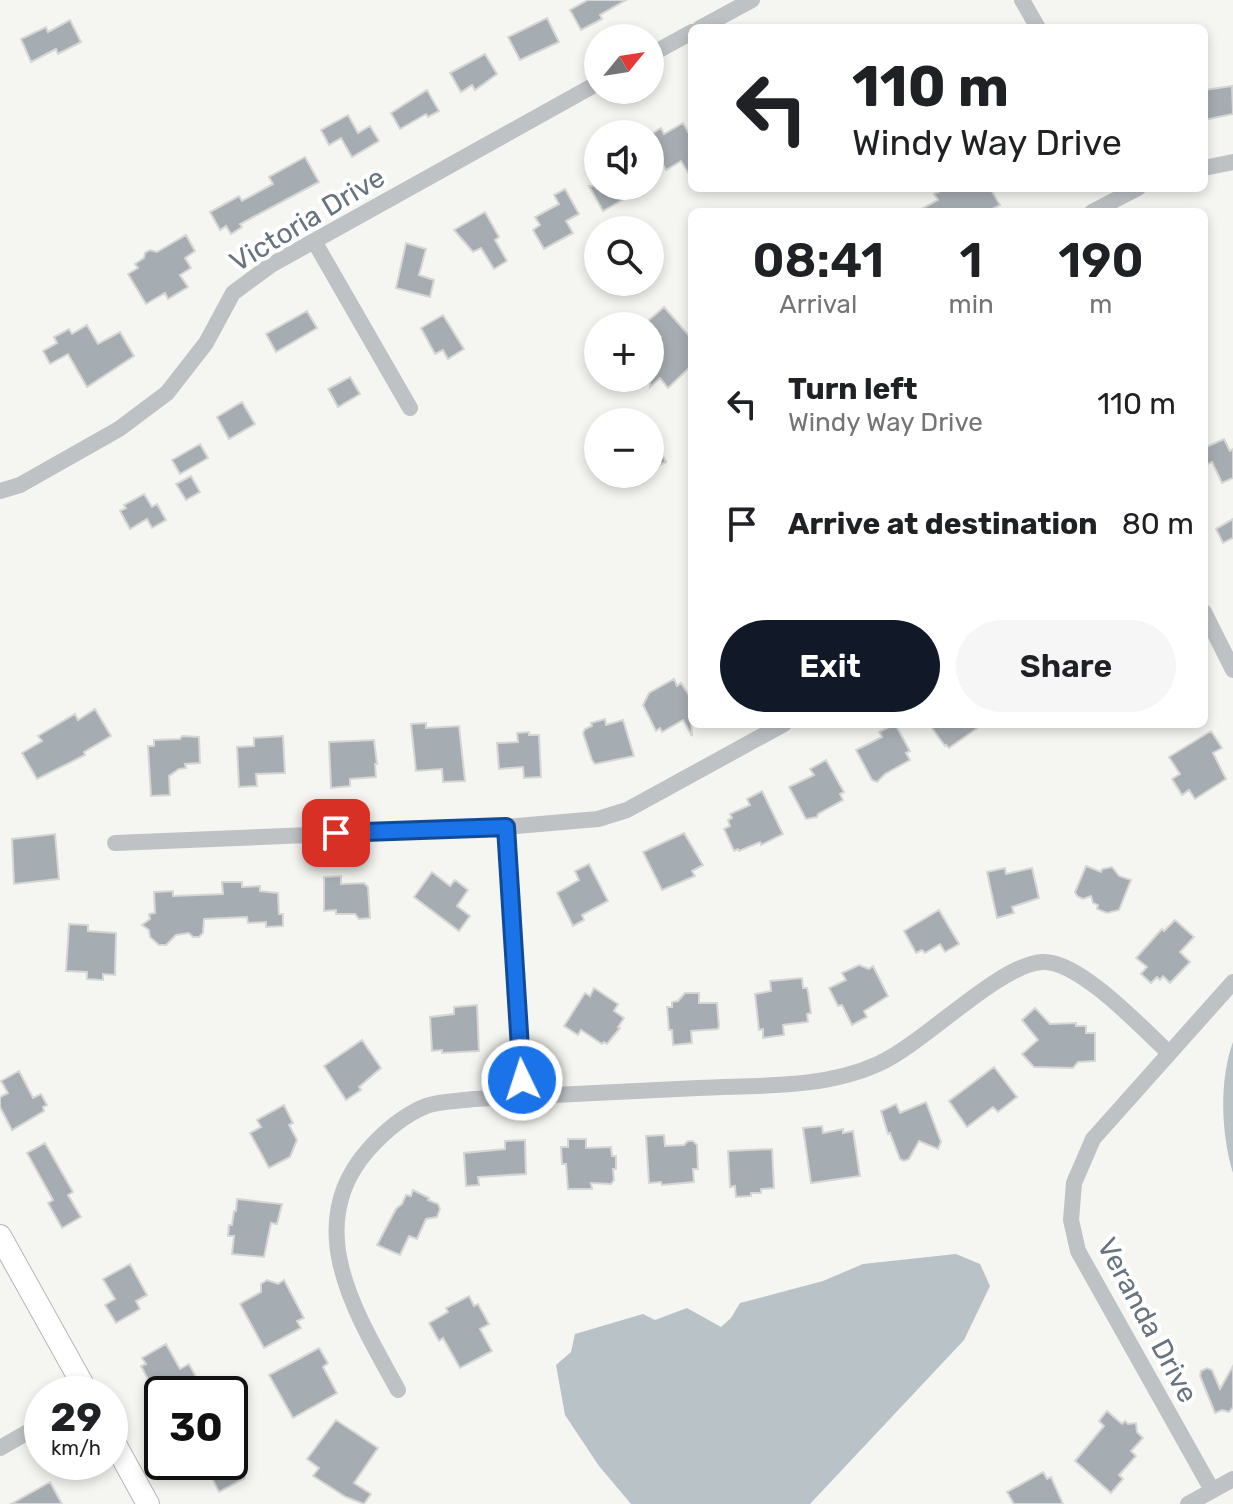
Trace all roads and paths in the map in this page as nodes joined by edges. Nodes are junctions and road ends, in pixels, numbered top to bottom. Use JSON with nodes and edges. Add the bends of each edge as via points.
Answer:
{"nodes":[{"id":1,"x":752,"y":0,"type":"edge"},
{"id":2,"x":1022,"y":0,"type":"edge"},
{"id":3,"x":707,"y":24,"type":"edge"},
{"id":4,"x":1036,"y":24,"type":"edge"},
{"id":5,"x":688,"y":34,"type":"edge"},
{"id":6,"x":664,"y":47,"type":"edge"},
{"id":7,"x":584,"y":91,"type":"edge"},
{"id":8,"x":1233,"y":162,"type":"edge"},
{"id":9,"x":1208,"y":167,"type":"edge"},
{"id":10,"x":1130,"y":192,"type":"edge"},
{"id":11,"x":1100,"y":208,"type":"edge"},
{"id":12,"x":314,"y":241,"type":"junction"},
{"id":13,"x":410,"y":408,"type":"dead end"},
{"id":14,"x":0,"y":491,"type":"edge"},
{"id":15,"x":1208,"y":620,"type":"edge"},
{"id":16,"x":1233,"y":670,"type":"edge"},
{"id":17,"x":777,"y":728,"type":"edge"},
{"id":18,"x":506,"y":827,"type":"junction"},
{"id":19,"x":115,"y":843,"type":"dead end"},
{"id":20,"x":1233,"y":982,"type":"edge"},
{"id":21,"x":1168,"y":1052,"type":"junction"},
{"id":22,"x":523,"y":1096,"type":"junction"},
{"id":23,"x":0,"y":1236,"type":"edge"},
{"id":24,"x":78,"y":1376,"type":"edge"},
{"id":25,"x":398,"y":1390,"type":"dead end"},
{"id":26,"x":24,"y":1434,"type":"edge"},
{"id":27,"x":0,"y":1448,"type":"edge"},
{"id":28,"x":128,"y":1468,"type":"edge"},
{"id":29,"x":1233,"y":1479,"type":"edge"},
{"id":30,"x":1212,"y":1490,"type":"junction"},
{"id":31,"x":148,"y":1504,"type":"edge"},
{"id":32,"x":1188,"y":1504,"type":"edge"}],
"edges":[{"from":1,"to":3,"type":"street"},
{"from":2,"to":4,"type":"street"},
{"from":5,"to":6,"type":"street"},
{"from":7,"to":12,"type":"street","name":"Victoria Drive"},
{"from":8,"to":9,"type":"street"},
{"from":10,"to":11,"type":"street"},
{"from":12,"to":13,"type":"street"},
{"from":12,"to":14,"type":"street","name":"Victoria Drive","via":[[233,293],[206,343],[167,393],[119,429]]},
{"from":15,"to":16,"type":"street"},
{"from":17,"to":18,"type":"street","via":[[611,817]]},
{"from":18,"to":19,"type":"street"},
{"from":18,"to":22,"type":"street"},
{"from":20,"to":21,"type":"street","name":"Veranda Drive"},
{"from":21,"to":22,"type":"street","via":[[1068,967],[1043,962],[1009,972],[925,1036],[877,1064],[814,1083]]},
{"from":21,"to":30,"type":"street","name":"Veranda Drive","via":[[1093,1139],[1074,1183],[1071,1220],[1078,1251]]},
{"from":22,"to":25,"type":"street","via":[[426,1106],[393,1126],[351,1170],[338,1201],[336,1245],[361,1322]]},
{"from":23,"to":24,"type":"street"},
{"from":26,"to":27,"type":"street"},
{"from":28,"to":31,"type":"street"},
{"from":29,"to":30,"type":"street"},
{"from":30,"to":32,"type":"street"}]}
